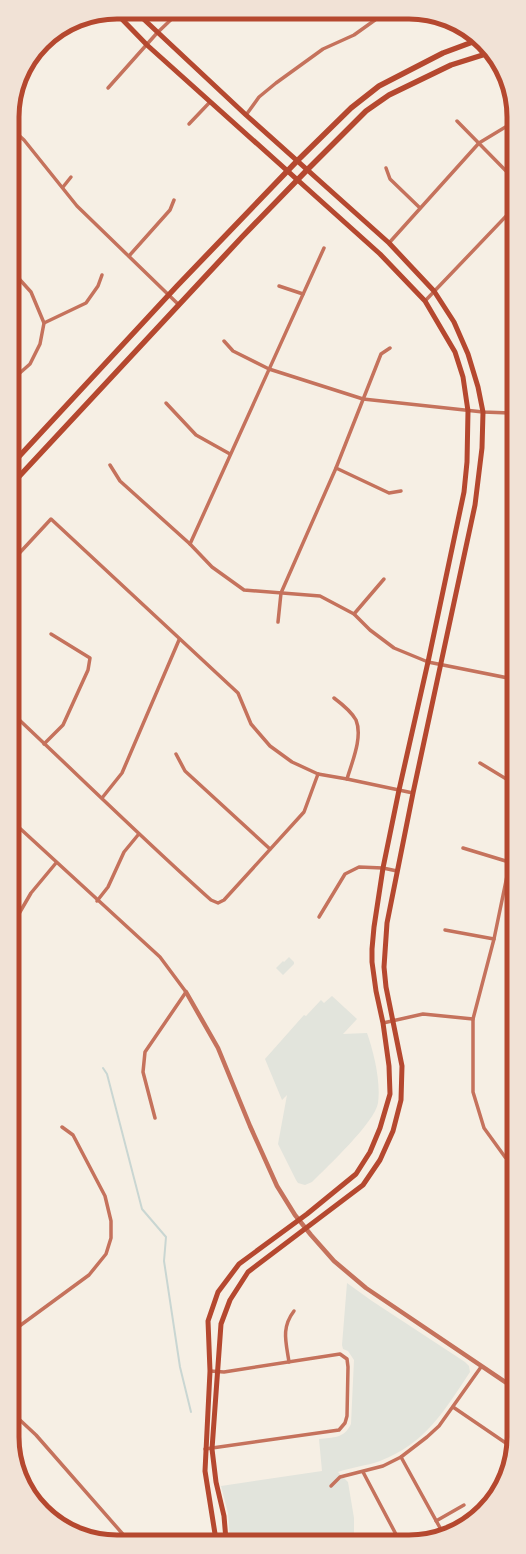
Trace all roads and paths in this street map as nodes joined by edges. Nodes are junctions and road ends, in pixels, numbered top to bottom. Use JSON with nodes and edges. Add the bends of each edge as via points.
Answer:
{"nodes":[{"id":1,"x":122,"y":19,"type":"edge"},
{"id":2,"x":143,"y":19,"type":"edge"},
{"id":3,"x":172,"y":19,"type":"edge"},
{"id":4,"x":376,"y":19,"type":"edge"},
{"id":5,"x":158,"y":33,"type":"junction"},
{"id":6,"x":472,"y":42,"type":"edge"},
{"id":7,"x":147,"y":45,"type":"junction"},
{"id":8,"x":484,"y":54,"type":"edge"},
{"id":9,"x":108,"y":88,"type":"dead end"},
{"id":10,"x":210,"y":102,"type":"junction"},
{"id":11,"x":246,"y":115,"type":"junction"},
{"id":12,"x":457,"y":121,"type":"dead end"},
{"id":13,"x":189,"y":124,"type":"dead end"},
{"id":14,"x":507,"y":127,"type":"edge"},
{"id":15,"x":19,"y":135,"type":"edge"},
{"id":16,"x":479,"y":143,"type":"junction"},
{"id":17,"x":297,"y":161,"type":"junction"},
{"id":18,"x":386,"y":168,"type":"dead end"},
{"id":19,"x":307,"y":170,"type":"junction"},
{"id":20,"x":288,"y":171,"type":"junction"},
{"id":21,"x":507,"y":172,"type":"edge"},
{"id":22,"x":72,"y":178,"type":"dead end"},
{"id":23,"x":297,"y":180,"type":"junction"},
{"id":24,"x":63,"y":187,"type":"junction"},
{"id":25,"x":174,"y":200,"type":"dead end"},
{"id":26,"x":420,"y":208,"type":"junction"},
{"id":27,"x":507,"y":215,"type":"edge"},
{"id":28,"x":389,"y":243,"type":"junction"},
{"id":29,"x":324,"y":248,"type":"dead end"},
{"id":30,"x":129,"y":256,"type":"junction"},
{"id":31,"x":102,"y":276,"type":"dead end"},
{"id":32,"x":19,"y":279,"type":"edge"},
{"id":33,"x":279,"y":286,"type":"dead end"},
{"id":34,"x":434,"y":291,"type":"junction"},
{"id":35,"x":303,"y":294,"type":"junction"},
{"id":36,"x":169,"y":295,"type":"junction"},
{"id":37,"x":425,"y":301,"type":"junction"},
{"id":38,"x":179,"y":305,"type":"junction"},
{"id":39,"x":44,"y":323,"type":"junction"},
{"id":40,"x":224,"y":341,"type":"dead end"},
{"id":41,"x":390,"y":348,"type":"dead end"},
{"id":42,"x":269,"y":369,"type":"junction"},
{"id":43,"x":19,"y":374,"type":"edge"},
{"id":44,"x":362,"y":399,"type":"junction"},
{"id":45,"x":166,"y":403,"type":"dead end"},
{"id":46,"x":468,"y":411,"type":"junction"},
{"id":47,"x":483,"y":412,"type":"junction"},
{"id":48,"x":507,"y":413,"type":"edge"},
{"id":49,"x":230,"y":454,"type":"junction"},
{"id":50,"x":19,"y":457,"type":"edge"},
{"id":51,"x":110,"y":465,"type":"dead end"},
{"id":52,"x":336,"y":468,"type":"junction"},
{"id":53,"x":19,"y":477,"type":"edge"},
{"id":54,"x":400,"y":492,"type":"dead end"},
{"id":55,"x":190,"y":544,"type":"junction"},
{"id":56,"x":19,"y":554,"type":"edge"},
{"id":57,"x":384,"y":579,"type":"dead end"},
{"id":58,"x":281,"y":593,"type":"junction"},
{"id":59,"x":354,"y":614,"type":"junction"},
{"id":60,"x":278,"y":622,"type":"dead end"},
{"id":61,"x":51,"y":634,"type":"dead end"},
{"id":62,"x":179,"y":640,"type":"junction"},
{"id":63,"x":428,"y":662,"type":"junction"},
{"id":64,"x":441,"y":665,"type":"junction"},
{"id":65,"x":507,"y":678,"type":"edge"},
{"id":66,"x":334,"y":698,"type":"dead end"},
{"id":67,"x":19,"y":720,"type":"edge"},
{"id":68,"x":44,"y":744,"type":"junction"},
{"id":69,"x":176,"y":754,"type":"dead end"},
{"id":70,"x":480,"y":763,"type":"dead end"},
{"id":71,"x":318,"y":774,"type":"junction"},
{"id":72,"x":347,"y":779,"type":"junction"},
{"id":73,"x":507,"y":779,"type":"edge"},
{"id":74,"x":399,"y":790,"type":"junction"},
{"id":75,"x":414,"y":793,"type":"junction"},
{"id":76,"x":102,"y":798,"type":"junction"},
{"id":77,"x":19,"y":828,"type":"edge"},
{"id":78,"x":138,"y":835,"type":"junction"},
{"id":79,"x":463,"y":848,"type":"dead end"},
{"id":80,"x":270,"y":849,"type":"junction"},
{"id":81,"x":507,"y":861,"type":"edge"},
{"id":82,"x":56,"y":863,"type":"junction"},
{"id":83,"x":383,"y":868,"type":"junction"},
{"id":84,"x":397,"y":871,"type":"junction"},
{"id":85,"x":507,"y":872,"type":"edge"},
{"id":86,"x":97,"y":901,"type":"junction"},
{"id":87,"x":19,"y":914,"type":"edge"},
{"id":88,"x":319,"y":917,"type":"dead end"},
{"id":89,"x":445,"y":930,"type":"dead end"},
{"id":90,"x":494,"y":939,"type":"junction"},
{"id":91,"x":186,"y":992,"type":"junction"},
{"id":92,"x":473,"y":1019,"type":"junction"},
{"id":93,"x":393,"y":1020,"type":"junction"},
{"id":94,"x":383,"y":1023,"type":"junction"},
{"id":95,"x":155,"y":1118,"type":"dead end"},
{"id":96,"x":62,"y":1127,"type":"dead end"},
{"id":97,"x":507,"y":1159,"type":"edge"},
{"id":98,"x":299,"y":1220,"type":"junction"},
{"id":99,"x":306,"y":1229,"type":"junction"},
{"id":100,"x":294,"y":1311,"type":"dead end"},
{"id":101,"x":19,"y":1326,"type":"edge"},
{"id":102,"x":289,"y":1362,"type":"junction"},
{"id":103,"x":481,"y":1367,"type":"junction"},
{"id":104,"x":210,"y":1371,"type":"junction"},
{"id":105,"x":218,"y":1371,"type":"junction"},
{"id":106,"x":507,"y":1384,"type":"edge"},
{"id":107,"x":453,"y":1407,"type":"junction"},
{"id":108,"x":19,"y":1420,"type":"edge"},
{"id":109,"x":507,"y":1444,"type":"edge"},
{"id":110,"x":206,"y":1449,"type":"junction"},
{"id":111,"x":212,"y":1449,"type":"junction"},
{"id":112,"x":401,"y":1457,"type":"junction"},
{"id":113,"x":362,"y":1472,"type":"junction"},
{"id":114,"x":331,"y":1486,"type":"dead end"},
{"id":115,"x":464,"y":1505,"type":"dead end"},
{"id":116,"x":436,"y":1521,"type":"junction"},
{"id":117,"x":441,"y":1530,"type":"edge"},
{"id":118,"x":124,"y":1535,"type":"edge"},
{"id":119,"x":215,"y":1535,"type":"edge"},
{"id":120,"x":226,"y":1535,"type":"edge"},
{"id":121,"x":396,"y":1535,"type":"edge"}],
"edges":[{"from":1,"to":7,"type":"main road"},
{"from":2,"to":5,"type":"main road"},
{"from":3,"to":5,"type":"street"},
{"from":4,"to":11,"type":"street","via":[[354,35],[323,49],[276,82],[259,97]]},
{"from":5,"to":7,"type":"street"},
{"from":5,"to":11,"type":"main road"},
{"from":6,"to":17,"type":"main road","via":[[443,53],[379,86]]},
{"from":7,"to":9,"type":"street"},
{"from":7,"to":10,"type":"main road"},
{"from":8,"to":19,"type":"main road","via":[[451,65],[389,95],[366,111]]},
{"from":10,"to":13,"type":"street"},
{"from":10,"to":20,"type":"main road"},
{"from":11,"to":17,"type":"main road"},
{"from":12,"to":16,"type":"street"},
{"from":14,"to":16,"type":"street"},
{"from":15,"to":24,"type":"street"},
{"from":16,"to":21,"type":"street"},
{"from":16,"to":26,"type":"street"},
{"from":17,"to":19,"type":"main road"},
{"from":17,"to":20,"type":"main road"},
{"from":18,"to":26,"type":"street","via":[[390,179]]},
{"from":19,"to":23,"type":"main road"},
{"from":19,"to":28,"type":"main road"},
{"from":20,"to":23,"type":"main road"},
{"from":20,"to":36,"type":"main road"},
{"from":22,"to":24,"type":"street"},
{"from":23,"to":37,"type":"main road","via":[[380,254]]},
{"from":23,"to":38,"type":"main road"},
{"from":24,"to":30,"type":"street","via":[[77,206]]},
{"from":25,"to":30,"type":"street","via":[[170,210]]},
{"from":26,"to":28,"type":"street"},
{"from":27,"to":34,"type":"street"},
{"from":28,"to":34,"type":"main road"},
{"from":29,"to":35,"type":"street"},
{"from":30,"to":36,"type":"street"},
{"from":31,"to":39,"type":"street","via":[[86,303]]},
{"from":32,"to":39,"type":"street","via":[[31,292]]},
{"from":33,"to":35,"type":"street"},
{"from":34,"to":37,"type":"street"},
{"from":34,"to":47,"type":"main road","via":[[454,322],[468,354]]},
{"from":35,"to":42,"type":"street"},
{"from":36,"to":38,"type":"street"},
{"from":36,"to":50,"type":"main road"},
{"from":37,"to":46,"type":"main road","via":[[455,352],[463,377]]},
{"from":38,"to":53,"type":"main road"},
{"from":39,"to":43,"type":"street","via":[[40,344],[30,364]]},
{"from":40,"to":42,"type":"street","via":[[233,351]]},
{"from":41,"to":44,"type":"street","via":[[381,354]]},
{"from":42,"to":44,"type":"street"},
{"from":42,"to":49,"type":"street"},
{"from":44,"to":46,"type":"street"},
{"from":44,"to":52,"type":"street"},
{"from":45,"to":49,"type":"street","via":[[196,435]]},
{"from":46,"to":47,"type":"street"},
{"from":46,"to":63,"type":"main road","via":[[464,492]]},
{"from":47,"to":48,"type":"street"},
{"from":47,"to":64,"type":"main road","via":[[482,448],[475,505]]},
{"from":49,"to":55,"type":"street"},
{"from":51,"to":55,"type":"street","via":[[120,481]]},
{"from":52,"to":54,"type":"street","via":[[389,493]]},
{"from":52,"to":58,"type":"street"},
{"from":55,"to":58,"type":"street","via":[[212,567],[244,590]]},
{"from":56,"to":62,"type":"street","via":[[51,519]]},
{"from":57,"to":59,"type":"street"},
{"from":58,"to":59,"type":"street","via":[[320,596]]},
{"from":58,"to":60,"type":"street"},
{"from":59,"to":63,"type":"street","via":[[394,648]]},
{"from":61,"to":68,"type":"street","via":[[90,658],[88,670],[63,725]]},
{"from":62,"to":71,"type":"street","via":[[238,693],[251,724],[270,746],[292,762]]},
{"from":62,"to":76,"type":"street","via":[[122,773]]},
{"from":63,"to":64,"type":"street"},
{"from":63,"to":74,"type":"main road"},
{"from":64,"to":65,"type":"street"},
{"from":64,"to":75,"type":"main road"},
{"from":66,"to":72,"type":"street","via":[[356,720],[358,731]]},
{"from":67,"to":68,"type":"street"},
{"from":68,"to":76,"type":"street"},
{"from":69,"to":80,"type":"street","via":[[185,771]]},
{"from":70,"to":73,"type":"street"},
{"from":71,"to":72,"type":"street"},
{"from":71,"to":80,"type":"street","via":[[304,812]]},
{"from":72,"to":74,"type":"street"},
{"from":74,"to":75,"type":"street"},
{"from":74,"to":83,"type":"main road"},
{"from":75,"to":84,"type":"main road"},
{"from":76,"to":78,"type":"street"},
{"from":77,"to":82,"type":"street"},
{"from":78,"to":80,"type":"street","via":[[211,900],[218,902],[224,900]]},
{"from":78,"to":86,"type":"street","via":[[124,852],[108,886]]},
{"from":79,"to":81,"type":"street"},
{"from":82,"to":86,"type":"street"},
{"from":82,"to":87,"type":"street","via":[[31,893]]},
{"from":83,"to":84,"type":"street"},
{"from":83,"to":88,"type":"street","via":[[359,867],[345,874]]},
{"from":83,"to":94,"type":"main road","via":[[372,949],[376,991]]},
{"from":84,"to":93,"type":"main road","via":[[384,954],[386,987]]},
{"from":85,"to":90,"type":"street"},
{"from":86,"to":91,"type":"street","via":[[160,957]]},
{"from":89,"to":90,"type":"street"},
{"from":90,"to":92,"type":"street"},
{"from":91,"to":95,"type":"street","via":[[145,1052],[143,1072]]},
{"from":91,"to":98,"type":"street","via":[[218,1048],[277,1186]]},
{"from":92,"to":93,"type":"street","via":[[428,1014]]},
{"from":92,"to":97,"type":"street","via":[[473,1092],[484,1128]]},
{"from":93,"to":94,"type":"street"},
{"from":93,"to":99,"type":"main road","via":[[402,1066],[401,1100],[393,1131],[380,1160],[363,1185]]},
{"from":94,"to":98,"type":"main road","via":[[390,1094],[370,1152],[356,1174]]},
{"from":96,"to":101,"type":"street","via":[[72,1136],[105,1196],[111,1221],[110,1238],[106,1254],[89,1275]]},
{"from":98,"to":99,"type":"street"},
{"from":98,"to":104,"type":"main road","via":[[239,1264],[218,1292],[208,1321]]},
{"from":99,"to":103,"type":"street","via":[[334,1261],[361,1284]]},
{"from":99,"to":105,"type":"main road","via":[[248,1272],[230,1300],[221,1324]]},
{"from":100,"to":102,"type":"street","via":[[288,1318],[285,1332]]},
{"from":102,"to":105,"type":"street"},
{"from":102,"to":111,"type":"street","via":[[340,1354],[345,1356],[348,1367],[347,1416],[342,1427],[333,1431]]},
{"from":103,"to":106,"type":"street"},
{"from":103,"to":107,"type":"street"},
{"from":104,"to":105,"type":"street"},
{"from":104,"to":110,"type":"main road"},
{"from":105,"to":111,"type":"main road"},
{"from":107,"to":109,"type":"street"},
{"from":107,"to":112,"type":"street","via":[[435,1430]]},
{"from":108,"to":118,"type":"street","via":[[36,1435]]},
{"from":110,"to":111,"type":"street"},
{"from":110,"to":119,"type":"main road","via":[[207,1490]]},
{"from":111,"to":120,"type":"main road"},
{"from":112,"to":113,"type":"street"},
{"from":112,"to":116,"type":"street"},
{"from":113,"to":114,"type":"street","via":[[340,1477]]},
{"from":113,"to":121,"type":"street"},
{"from":115,"to":116,"type":"street"},
{"from":116,"to":117,"type":"street"}]}
